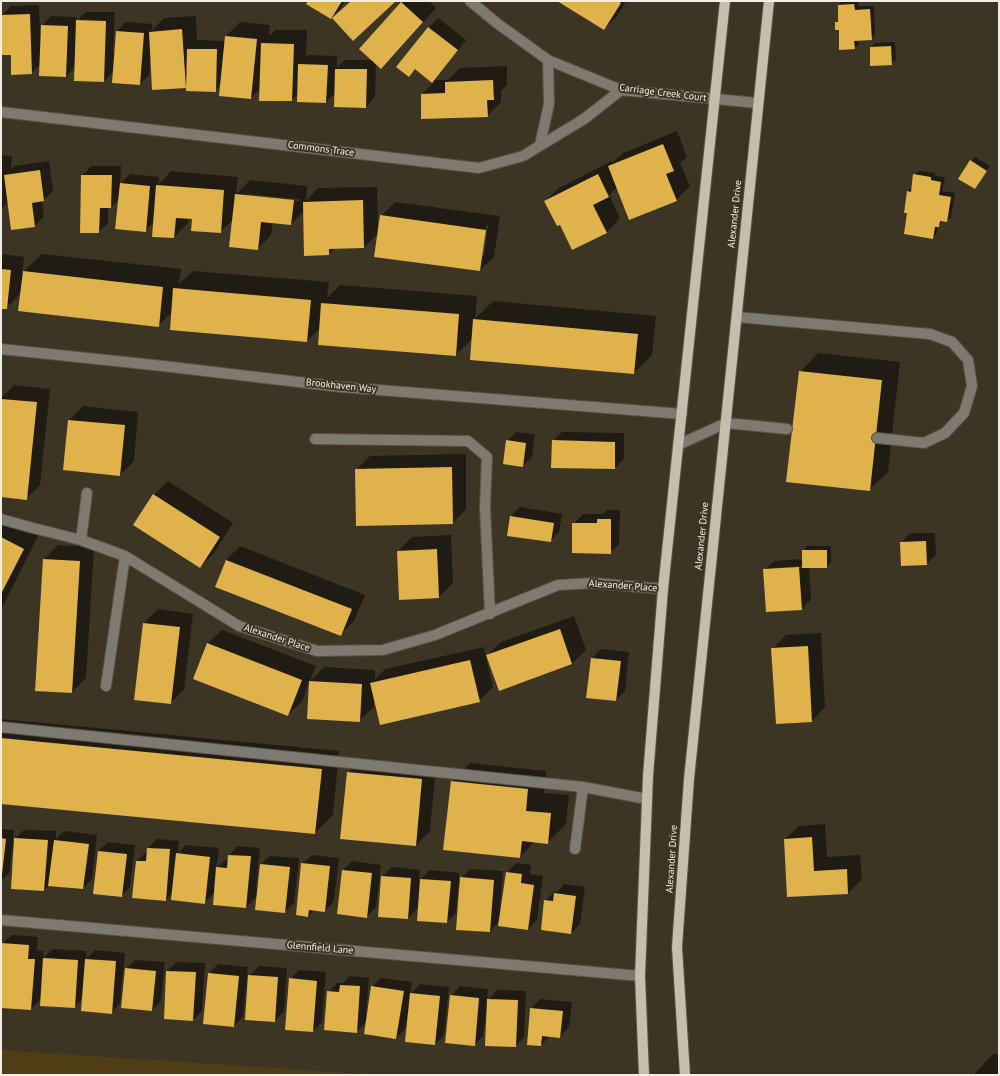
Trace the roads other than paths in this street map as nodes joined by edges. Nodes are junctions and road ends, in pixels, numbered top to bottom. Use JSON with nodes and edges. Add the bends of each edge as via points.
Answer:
{"nodes":[{"id":1,"x":470,"y":1,"type":"edge"},
{"id":2,"x":725,"y":1,"type":"edge"},
{"id":3,"x":769,"y":1,"type":"edge"},
{"id":4,"x":548,"y":60,"type":"junction"},
{"id":5,"x":621,"y":90,"type":"junction"},
{"id":6,"x":714,"y":99,"type":"junction"},
{"id":7,"x":758,"y":103,"type":"junction"},
{"id":8,"x":1,"y":112,"type":"edge"},
{"id":9,"x":540,"y":145,"type":"junction"},
{"id":10,"x":737,"y":317,"type":"junction"},
{"id":11,"x":1,"y":349,"type":"edge"},
{"id":12,"x":682,"y":414,"type":"junction"},
{"id":13,"x":726,"y":423,"type":"junction"},
{"id":14,"x":787,"y":429,"type":"dead end"},
{"id":15,"x":877,"y":438,"type":"dead end"},
{"id":16,"x":315,"y":439,"type":"dead end"},
{"id":17,"x":678,"y":445,"type":"junction"},
{"id":18,"x":87,"y":493,"type":"dead end"},
{"id":19,"x":1,"y":519,"type":"edge"},
{"id":20,"x":82,"y":540,"type":"junction"},
{"id":21,"x":125,"y":556,"type":"junction"},
{"id":22,"x":663,"y":589,"type":"junction"},
{"id":23,"x":490,"y":614,"type":"junction"},
{"id":24,"x":106,"y":686,"type":"dead end"},
{"id":25,"x":1,"y":727,"type":"edge"},
{"id":26,"x":583,"y":787,"type":"junction"},
{"id":27,"x":647,"y":799,"type":"junction"},
{"id":28,"x":575,"y":848,"type":"dead end"},
{"id":29,"x":1,"y":920,"type":"edge"},
{"id":30,"x":640,"y":976,"type":"junction"},
{"id":31,"x":644,"y":1075,"type":"edge"},
{"id":32,"x":685,"y":1075,"type":"edge"}],
"edges":[{"from":1,"to":4,"type":"street","name":"Carriage Creek Court"},
{"from":2,"to":6,"type":"main road"},
{"from":3,"to":7,"type":"main road","name":"Alexander Drive"},
{"from":4,"to":5,"type":"street","name":"Carriage Creek Court"},
{"from":4,"to":9,"type":"street","via":[[549,104]]},
{"from":5,"to":6,"type":"street","name":"Carriage Creek Court"},
{"from":5,"to":9,"type":"street","name":"Commons Trace","via":[[584,119]]},
{"from":6,"to":7,"type":"street","name":"Carriage Creek Court"},
{"from":6,"to":12,"type":"main road"},
{"from":7,"to":10,"type":"main road","name":"Alexander Drive"},
{"from":8,"to":9,"type":"street","name":"Commons Trace","via":[[479,168],[523,156]]},
{"from":10,"to":13,"type":"main road","name":"Alexander Drive"},
{"from":10,"to":15,"type":"street","via":[[930,334],[952,342],[968,360],[972,386],[964,414],[945,433],[924,443]]},
{"from":11,"to":12,"type":"street","name":"Brookhaven Way","via":[[341,387]]},
{"from":12,"to":17,"type":"main road"},
{"from":13,"to":14,"type":"street"},
{"from":13,"to":17,"type":"street"},
{"from":13,"to":32,"type":"main road","name":"Alexander Drive","via":[[689,779],[678,947]]},
{"from":16,"to":23,"type":"street","via":[[468,441],[487,458],[485,507]]},
{"from":17,"to":22,"type":"main road"},
{"from":18,"to":20,"type":"street"},
{"from":19,"to":20,"type":"street","name":"Alexander Place"},
{"from":20,"to":21,"type":"street","name":"Alexander Place"},
{"from":21,"to":23,"type":"street","name":"Alexander Place","via":[[239,626],[317,651],[383,650],[435,635]]},
{"from":21,"to":24,"type":"street"},
{"from":22,"to":23,"type":"street","name":"Alexander Place","via":[[594,583],[558,586]]},
{"from":22,"to":27,"type":"main road"},
{"from":25,"to":26,"type":"street"},
{"from":26,"to":27,"type":"street"},
{"from":26,"to":28,"type":"street"},
{"from":27,"to":30,"type":"main road"},
{"from":29,"to":30,"type":"street","name":"Glennfield Lane"},
{"from":30,"to":31,"type":"main road"}]}
